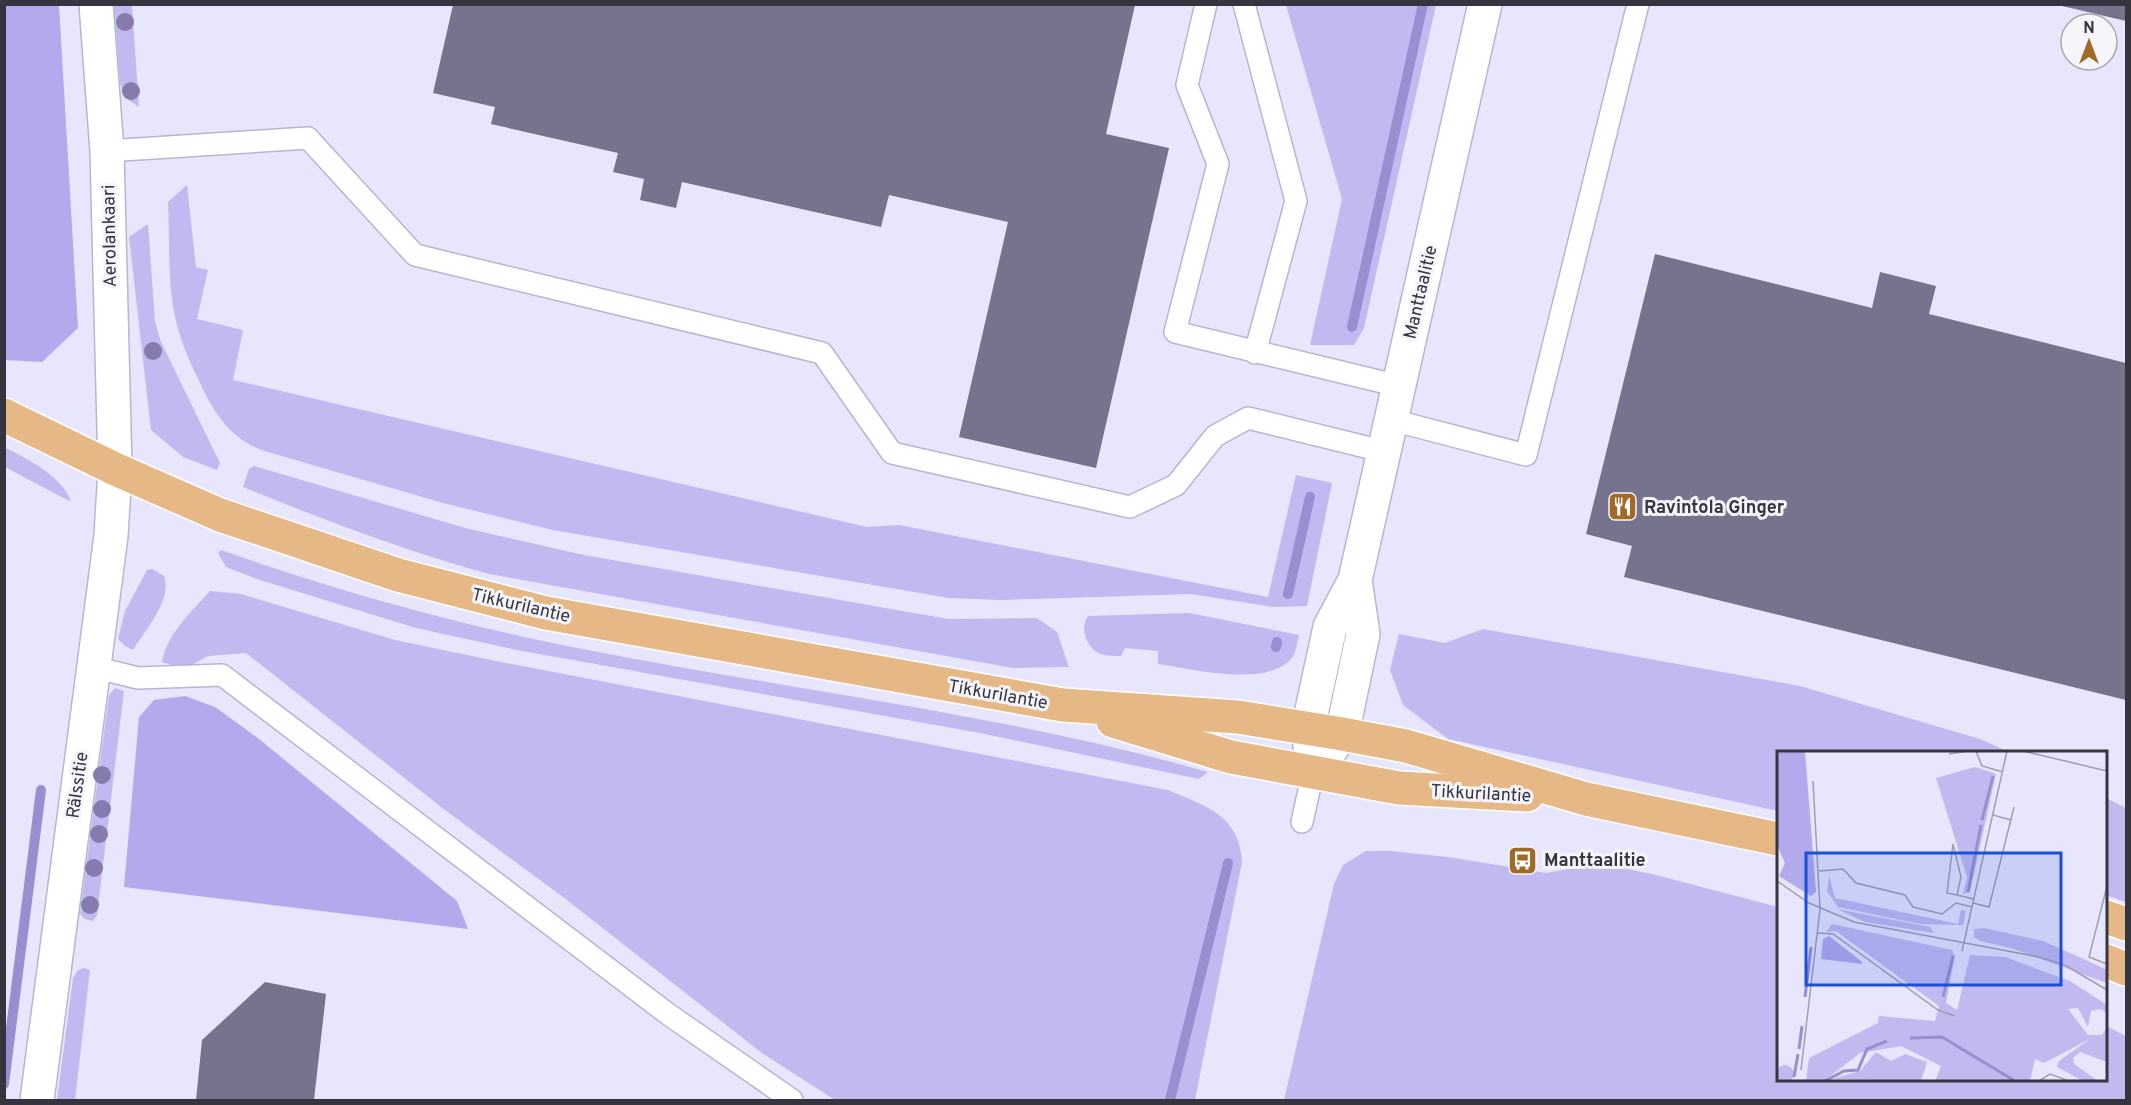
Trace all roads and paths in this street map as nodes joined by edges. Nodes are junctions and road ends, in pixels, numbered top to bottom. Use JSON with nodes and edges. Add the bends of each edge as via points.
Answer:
{"nodes":[{"id":1,"x":96,"y":4,"type":"edge"},
{"id":2,"x":1206,"y":4,"type":"edge"},
{"id":3,"x":1244,"y":4,"type":"edge"},
{"id":4,"x":1485,"y":4,"type":"edge"},
{"id":5,"x":1638,"y":4,"type":"edge"},
{"id":6,"x":107,"y":151,"type":"junction"},
{"id":7,"x":1256,"y":352,"type":"junction"},
{"id":8,"x":1399,"y":386,"type":"junction"},
{"id":9,"x":4,"y":415,"type":"edge"},
{"id":10,"x":1392,"y":420,"type":"junction"},
{"id":11,"x":1386,"y":452,"type":"junction"},
{"id":12,"x":115,"y":469,"type":"junction"},
{"id":13,"x":1355,"y":580,"type":"junction"},
{"id":14,"x":93,"y":667,"type":"junction"},
{"id":15,"x":1063,"y":705,"type":"junction"},
{"id":16,"x":1308,"y":728,"type":"junction"},
{"id":17,"x":1342,"y":734,"type":"junction"},
{"id":18,"x":1313,"y":772,"type":"junction"},
{"id":19,"x":1586,"y":799,"type":"junction"},
{"id":20,"x":1302,"y":822,"type":"dead end"},
{"id":21,"x":1771,"y":839,"type":"edge"},
{"id":22,"x":2107,"y":917,"type":"edge"},
{"id":23,"x":2127,"y":924,"type":"edge"},
{"id":24,"x":2107,"y":961,"type":"edge"},
{"id":25,"x":2127,"y":969,"type":"edge"},
{"id":26,"x":37,"y":1101,"type":"edge"},
{"id":27,"x":792,"y":1101,"type":"edge"}],
"edges":[{"from":1,"to":6,"type":"street","name":"Aerolankaari"},
{"from":2,"to":7,"type":"lane","via":[[1187,84],[1218,164],[1175,332]]},
{"from":3,"to":7,"type":"lane","via":[[1296,201]]},
{"from":4,"to":8,"type":"street","name":"Manttaalitie"},
{"from":5,"to":10,"type":"lane","via":[[1526,455]]},
{"from":6,"to":11,"type":"lane","via":[[308,138],[415,255],[822,353],[892,453],[1130,507],[1176,485],[1215,436],[1248,418]]},
{"from":6,"to":12,"type":"street","name":"Aerolankaari"},
{"from":7,"to":8,"type":"lane"},
{"from":8,"to":10,"type":"street","name":"Manttaalitie"},
{"from":9,"to":12,"type":"main road","name":"Tikkurilantie"},
{"from":10,"to":11,"type":"street","name":"Manttaalitie"},
{"from":11,"to":13,"type":"street","name":"Manttaalitie"},
{"from":12,"to":14,"type":"street","name":"Rälssitie","via":[[111,536]]},
{"from":12,"to":15,"type":"main road","name":"Tikkurilantie","via":[[220,515],[398,574],[546,613]]},
{"from":13,"to":16,"type":"street","name":"Manttaalitie","via":[[1330,627]]},
{"from":13,"to":17,"type":"street","name":"Manttaalitie","via":[[1363,634]]},
{"from":14,"to":26,"type":"street","name":"Rälssitie"},
{"from":14,"to":27,"type":"lane","via":[[138,678],[222,675],[668,1014]]},
{"from":15,"to":16,"type":"main road","name":"Tikkurilantie","via":[[1238,717]]},
{"from":15,"to":18,"type":"main road","name":"Tikkurilantie","via":[[1231,757]]},
{"from":16,"to":17,"type":"main road","name":"Tikkurilantie"},
{"from":16,"to":18,"type":"street","name":"Manttaalitie"},
{"from":17,"to":18,"type":"street","name":"Manttaalitie"},
{"from":17,"to":19,"type":"main road","name":"Tikkurilantie","via":[[1406,746]]},
{"from":18,"to":19,"type":"main road","name":"Tikkurilantie","via":[[1399,788]]},
{"from":18,"to":20,"type":"lane"},
{"from":19,"to":21,"type":"main road","name":"Tikkurilantie"},
{"from":22,"to":23,"type":"main road"},
{"from":24,"to":25,"type":"main road"}]}
